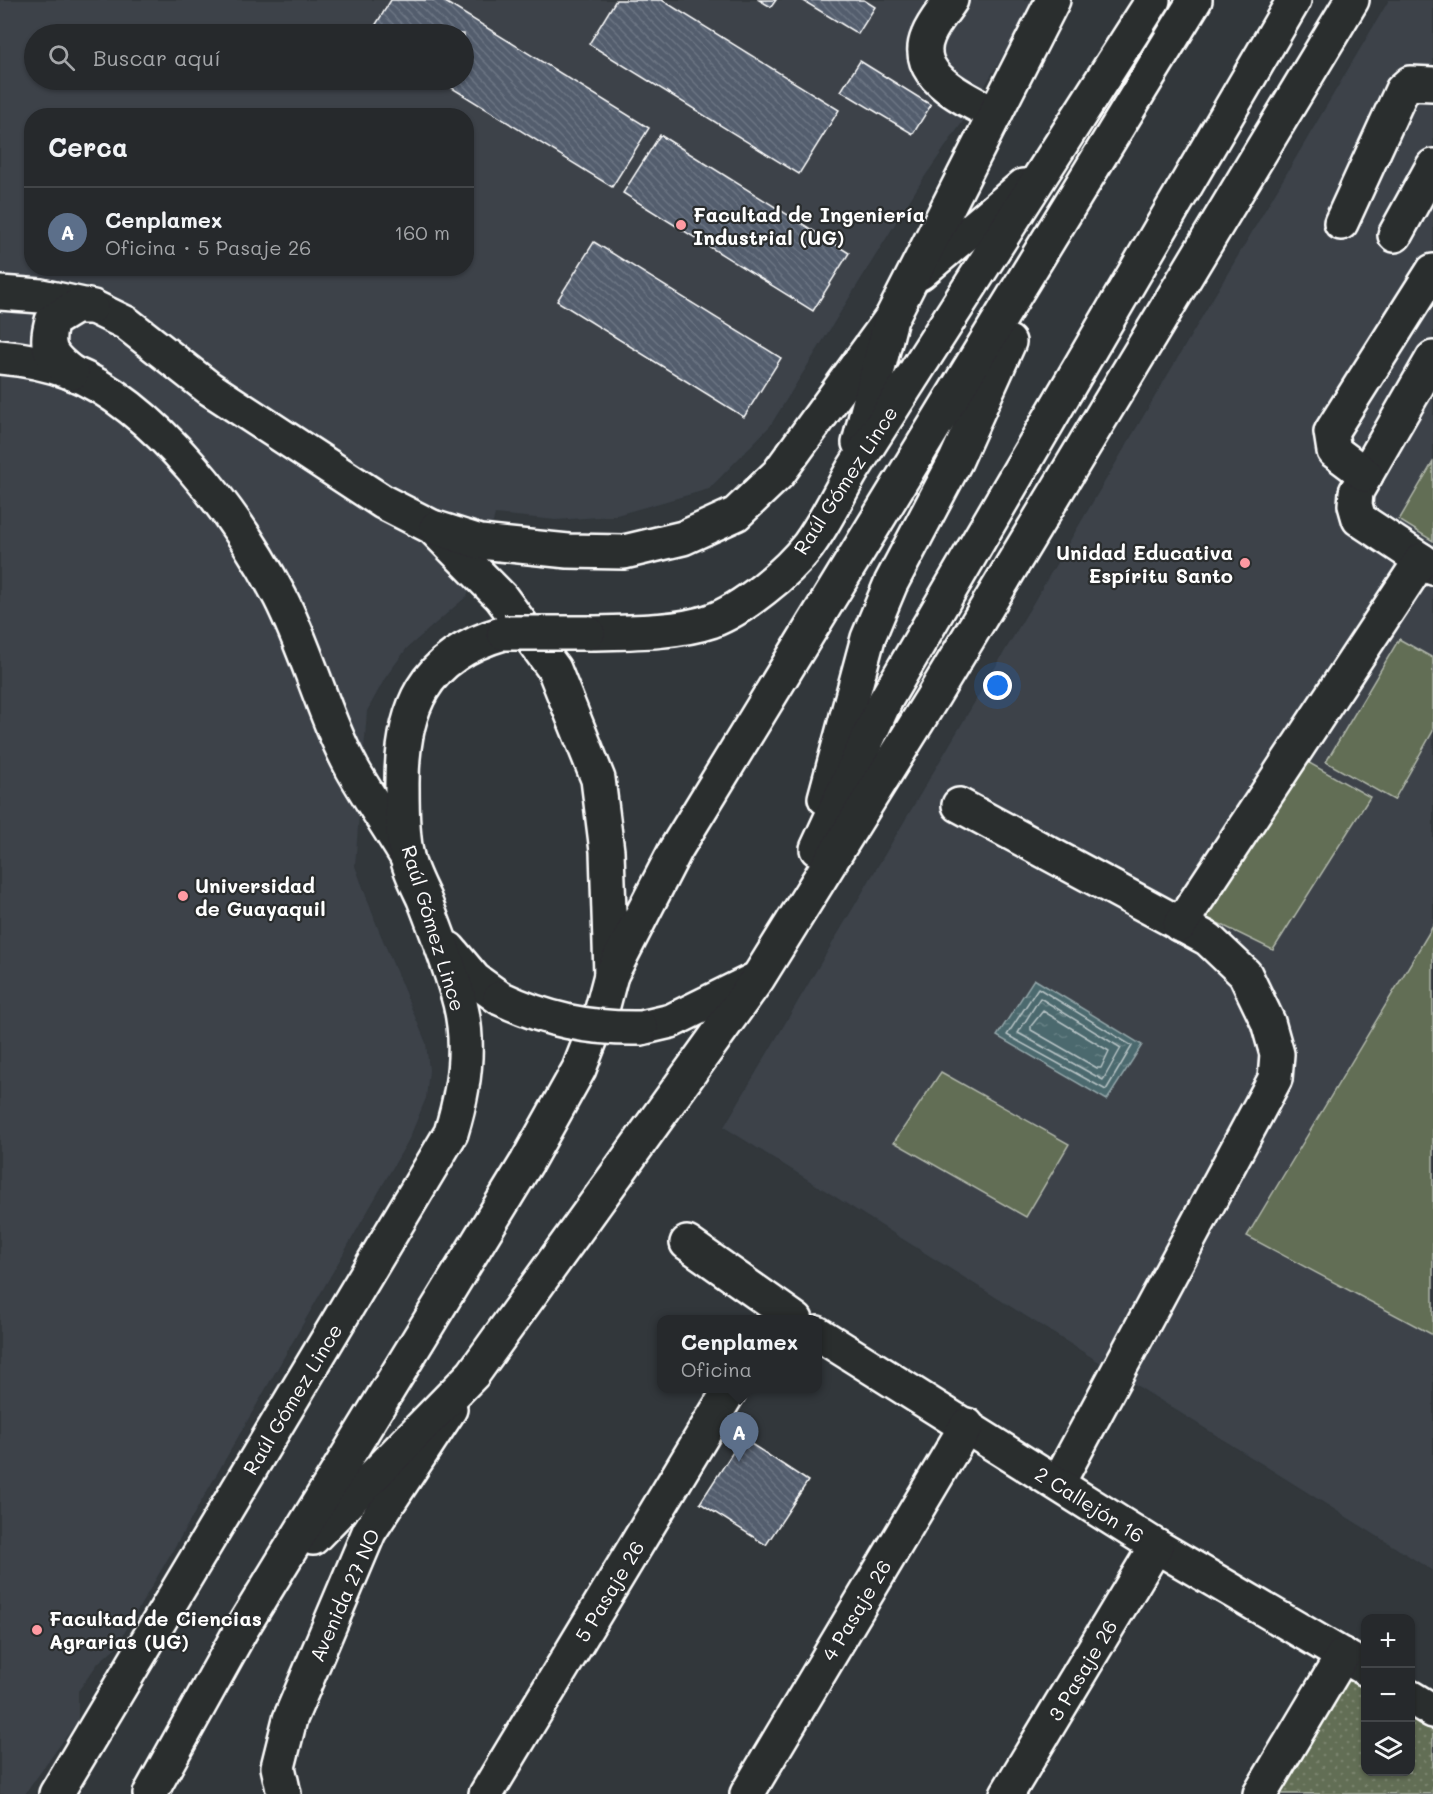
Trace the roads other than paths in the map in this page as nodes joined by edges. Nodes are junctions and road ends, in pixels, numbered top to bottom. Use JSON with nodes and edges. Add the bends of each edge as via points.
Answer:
{"nodes":[{"id":1,"x":951,"y":0,"type":"edge"},
{"id":2,"x":1053,"y":0,"type":"edge"},
{"id":3,"x":1153,"y":0,"type":"edge"},
{"id":4,"x":1195,"y":0,"type":"edge"},
{"id":5,"x":1294,"y":0,"type":"edge"},
{"id":6,"x":1352,"y":0,"type":"edge"},
{"id":7,"x":1433,"y":84,"type":"edge"},
{"id":8,"x":994,"y":114,"type":"junction"},
{"id":9,"x":1049,"y":164,"type":"junction"},
{"id":10,"x":1433,"y":166,"type":"edge"},
{"id":11,"x":1066,"y":214,"type":"junction"},
{"id":12,"x":1341,"y":223,"type":"dead end"},
{"id":13,"x":1395,"y":235,"type":"dead end"},
{"id":14,"x":1433,"y":271,"type":"edge"},
{"id":15,"x":910,"y":282,"type":"junction"},
{"id":16,"x":0,"y":293,"type":"edge"},
{"id":17,"x":93,"y":307,"type":"junction"},
{"id":18,"x":891,"y":319,"type":"junction"},
{"id":19,"x":0,"y":357,"type":"edge"},
{"id":20,"x":1433,"y":358,"type":"edge"},
{"id":21,"x":72,"y":373,"type":"junction"},
{"id":22,"x":852,"y":471,"type":"junction"},
{"id":23,"x":1366,"y":475,"type":"junction"},
{"id":24,"x":432,"y":527,"type":"junction"},
{"id":25,"x":1427,"y":564,"type":"edge"},
{"id":26,"x":959,"y":805,"type":"dead end"},
{"id":27,"x":407,"y":857,"type":"junction"},
{"id":28,"x":807,"y":870,"type":"junction"},
{"id":29,"x":433,"y":921,"type":"junction"},
{"id":30,"x":1180,"y":925,"type":"junction"},
{"id":31,"x":777,"y":948,"type":"junction"},
{"id":32,"x":611,"y":975,"type":"junction"},
{"id":33,"x":758,"y":978,"type":"junction"},
{"id":34,"x":687,"y":1243,"type":"dead end"},
{"id":35,"x":782,"y":1315,"type":"edge"},
{"id":36,"x":822,"y":1336,"type":"edge"},
{"id":37,"x":473,"y":1374,"type":"junction"},
{"id":38,"x":729,"y":1393,"type":"edge"},
{"id":39,"x":967,"y":1425,"type":"junction"},
{"id":40,"x":1058,"y":1483,"type":"junction"},
{"id":41,"x":1156,"y":1546,"type":"junction"},
{"id":42,"x":242,"y":1630,"type":"junction"},
{"id":43,"x":1354,"y":1662,"type":"edge"},
{"id":44,"x":1415,"y":1700,"type":"edge"},
{"id":45,"x":1433,"y":1711,"type":"edge"},
{"id":46,"x":281,"y":1780,"type":"edge"},
{"id":47,"x":56,"y":1794,"type":"edge"},
{"id":48,"x":150,"y":1794,"type":"edge"},
{"id":49,"x":486,"y":1794,"type":"edge"},
{"id":50,"x":747,"y":1794,"type":"edge"},
{"id":51,"x":1007,"y":1794,"type":"edge"},
{"id":52,"x":1260,"y":1794,"type":"edge"}],
"edges":[{"from":1,"to":8,"type":"main road","via":[[928,36],[925,54],[929,68],[962,98]]},
{"from":2,"to":8,"type":"main road"},
{"from":3,"to":9,"type":"main road","name":"Raúl Gómez Lince"},
{"from":4,"to":11,"type":"main road"},
{"from":5,"to":28,"type":"main road","via":[[885,701]]},
{"from":6,"to":31,"type":"main road","via":[[934,695]]},
{"from":7,"to":12,"type":"main road","via":[[1410,83],[1402,90]]},
{"from":8,"to":15,"type":"main road"},
{"from":9,"to":15,"type":"main road"},
{"from":9,"to":22,"type":"main road","name":"Raúl Gómez Lince"},
{"from":10,"to":13,"type":"main road"},
{"from":11,"to":28,"type":"main road","via":[[956,460],[891,583],[868,638]]},
{"from":11,"to":32,"type":"main road","via":[[676,849]]},
{"from":14,"to":23,"type":"main road","via":[[1331,432],[1334,452]]},
{"from":15,"to":18,"type":"main road"},
{"from":16,"to":17,"type":"main road","via":[[41,296]]},
{"from":17,"to":21,"type":"main road","via":[[75,307],[52,321],[49,351]]},
{"from":17,"to":24,"type":"main road","via":[[126,323],[209,388],[383,502]]},
{"from":18,"to":22,"type":"main road"},
{"from":18,"to":24,"type":"main road","via":[[778,474],[736,514],[683,538],[624,552],[480,542]]},
{"from":19,"to":21,"type":"main road","via":[[34,360]]},
{"from":20,"to":23,"type":"main road"},
{"from":21,"to":27,"type":"main road","via":[[124,402],[208,488],[248,540],[280,598],[351,767]]},
{"from":22,"to":27,"type":"main road","name":"Raúl Gómez Lince","bridge":true,"via":[[808,546],[746,601],[711,621],[651,631],[504,633],[456,652],[434,672],[411,713],[404,735],[401,759]]},
{"from":23,"to":25,"type":"main road","via":[[1356,492],[1359,519]]},
{"from":24,"to":32,"type":"main road","via":[[501,597],[554,669],[569,700],[598,779],[604,811]]},
{"from":25,"to":30,"type":"main road"},
{"from":26,"to":30,"type":"main road"},
{"from":27,"to":29,"type":"main road","name":"Raúl Gómez Lince"},
{"from":28,"to":31,"type":"main road"},
{"from":29,"to":33,"type":"main road","bridge":true,"via":[[454,957],[475,980],[500,998],[540,1016],[576,1025],[641,1028],[671,1021]]},
{"from":29,"to":47,"type":"main road","name":"Raúl Gómez Lince","via":[[460,1004],[465,1037],[461,1100],[451,1133]]},
{"from":30,"to":40,"type":"main road","via":[[1208,939],[1245,974],[1268,1022],[1277,1054],[1275,1079]]},
{"from":31,"to":33,"type":"main road"},
{"from":32,"to":42,"type":"main road","via":[[579,1069],[527,1162]]},
{"from":33,"to":37,"type":"main road"},
{"from":34,"to":35,"type":"main road"},
{"from":36,"to":39,"type":"main road","name":"2 Callejón 16"},
{"from":37,"to":42,"type":"main road","via":[[310,1541]]},
{"from":37,"to":46,"type":"main road","name":"Avenida 27 NO","via":[[369,1532],[290,1719]]},
{"from":38,"to":49,"type":"main road","name":"5 Pasaje 26"},
{"from":39,"to":40,"type":"main road","name":"2 Callejón 16"},
{"from":39,"to":50,"type":"main road","name":"4 Pasaje 26"},
{"from":40,"to":41,"type":"main road","name":"2 Callejón 16"},
{"from":41,"to":43,"type":"main road","name":"2 Callejón 16"},
{"from":41,"to":51,"type":"main road","name":"3 Pasaje 26"},
{"from":42,"to":48,"type":"main road"},
{"from":43,"to":52,"type":"main road"},
{"from":44,"to":45,"type":"main road"}]}
